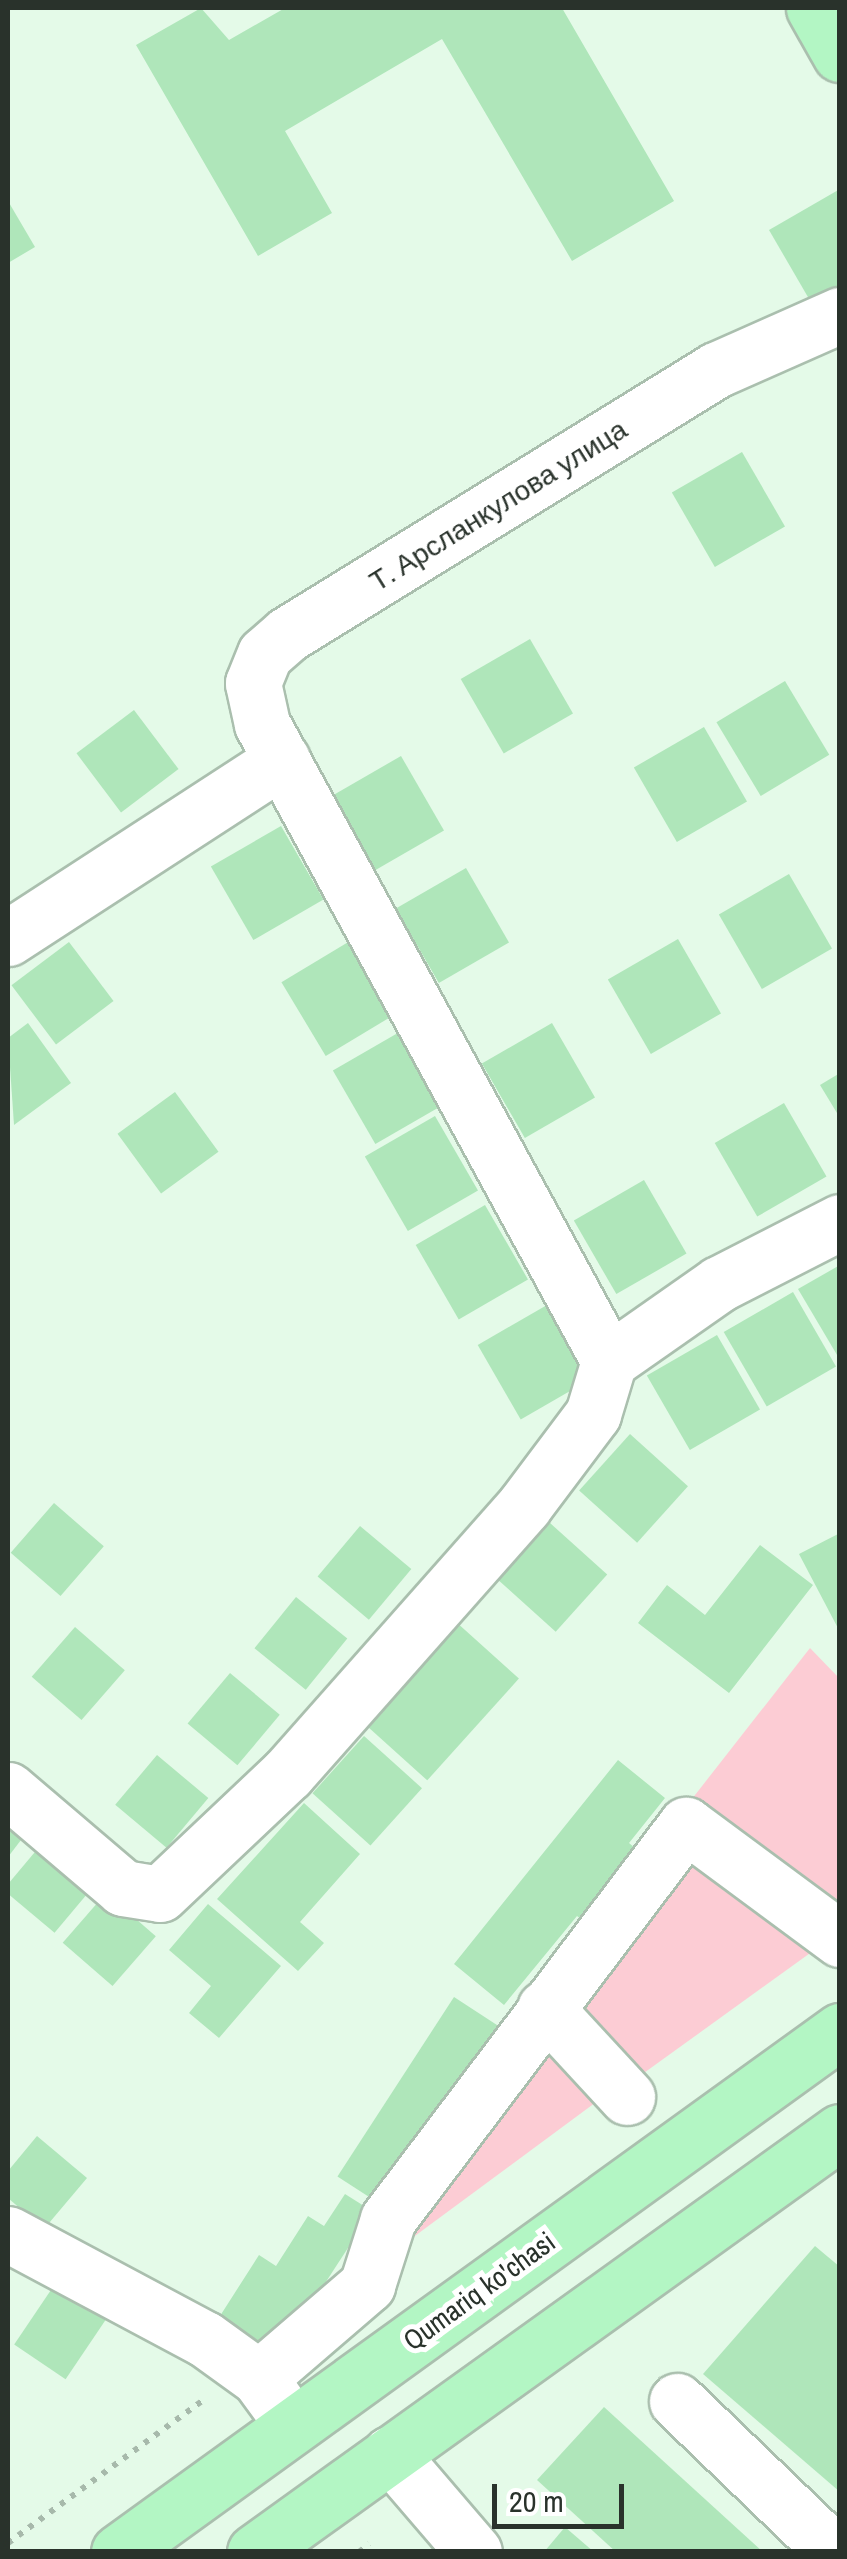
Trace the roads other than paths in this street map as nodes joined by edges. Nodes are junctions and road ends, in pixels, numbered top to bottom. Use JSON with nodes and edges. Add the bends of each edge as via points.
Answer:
{"nodes":[{"id":1,"x":814,"y":8,"type":"edge"},
{"id":2,"x":840,"y":54,"type":"edge"},
{"id":3,"x":840,"y":315,"type":"edge"},
{"id":4,"x":282,"y":760,"type":"junction"},
{"id":5,"x":8,"y":938,"type":"edge"},
{"id":6,"x":840,"y":1222,"type":"edge"},
{"id":7,"x":609,"y":1361,"type":"junction"},
{"id":8,"x":8,"y":1790,"type":"edge"},
{"id":9,"x":840,"y":1939,"type":"edge"},
{"id":10,"x":545,"y":2008,"type":"junction"},
{"id":11,"x":840,"y":2031,"type":"edge"},
{"id":12,"x":628,"y":2097,"type":"dead end"},
{"id":13,"x":713,"y":2122,"type":"junction"},
{"id":14,"x":840,"y":2132,"type":"edge"},
{"id":15,"x":760,"y":2189,"type":"junction"},
{"id":16,"x":8,"y":2234,"type":"edge"},
{"id":17,"x":253,"y":2374,"type":"junction"},
{"id":18,"x":677,"y":2401,"type":"dead end"},
{"id":19,"x":293,"y":2426,"type":"junction"},
{"id":20,"x":390,"y":2454,"type":"junction"},
{"id":21,"x":119,"y":2552,"type":"edge"},
{"id":22,"x":255,"y":2552,"type":"edge"},
{"id":23,"x":474,"y":2552,"type":"edge"},
{"id":24,"x":834,"y":2552,"type":"edge"}],
"edges":[{"from":1,"to":2,"type":"main road"},
{"from":3,"to":4,"type":"street","name":"Т. Арсланкулова улица","via":[[716,370],[275,643],[253,683]]},
{"from":4,"to":5,"type":"street"},
{"from":4,"to":7,"type":"street","name":"Т. Арсланкулова улица"},
{"from":6,"to":7,"type":"street","via":[[719,1284]]},
{"from":7,"to":8,"type":"street","via":[[593,1414],[524,1506],[288,1773],[160,1894],[123,1888]]},
{"from":9,"to":10,"type":"street","via":[[686,1825]]},
{"from":10,"to":12,"type":"street"},
{"from":10,"to":17,"type":"street","via":[[388,2220],[367,2286]]},
{"from":11,"to":13,"type":"main road","name":"Qumariq ko'chasi"},
{"from":13,"to":15,"type":"main road","via":[[742,2123],[762,2139]]},
{"from":13,"to":19,"type":"main road","name":"Qumariq ko'chasi"},
{"from":14,"to":15,"type":"main road"},
{"from":15,"to":20,"type":"main road"},
{"from":16,"to":17,"type":"street"},
{"from":17,"to":19,"type":"street"},
{"from":18,"to":24,"type":"street"},
{"from":19,"to":21,"type":"main road","name":"Qumariq ko'chasi"},
{"from":20,"to":22,"type":"main road"},
{"from":20,"to":23,"type":"street"}]}
